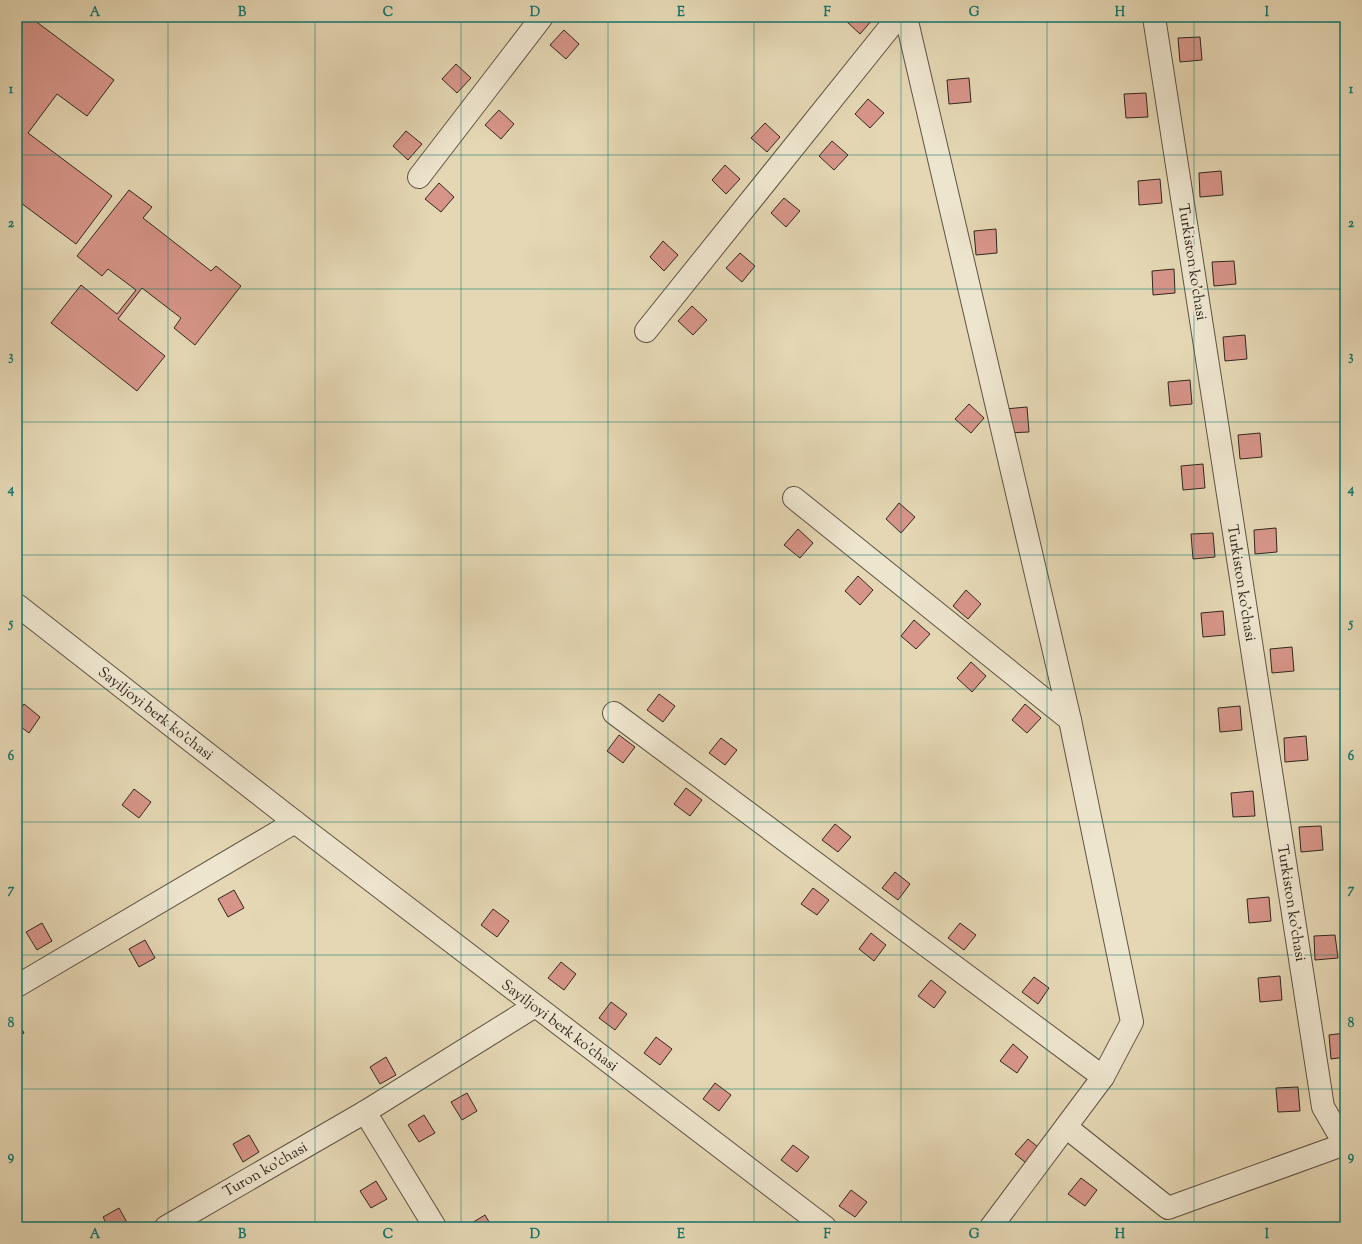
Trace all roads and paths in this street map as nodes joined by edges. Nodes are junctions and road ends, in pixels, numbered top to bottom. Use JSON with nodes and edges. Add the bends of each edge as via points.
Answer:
{"nodes":[{"id":1,"x":542,"y":17,"type":"edge"},
{"id":2,"x":898,"y":17,"type":"edge"},
{"id":3,"x":906,"y":17,"type":"edge"},
{"id":4,"x":1154,"y":17,"type":"edge"},
{"id":5,"x":419,"y":177,"type":"dead end"},
{"id":6,"x":646,"y":331,"type":"dead end"},
{"id":7,"x":794,"y":498,"type":"dead end"},
{"id":8,"x":17,"y":604,"type":"edge"},
{"id":9,"x":614,"y":713,"type":"dead end"},
{"id":10,"x":1070,"y":720,"type":"junction"},
{"id":11,"x":295,"y":822,"type":"junction"},
{"id":12,"x":17,"y":986,"type":"edge"},
{"id":13,"x":535,"y":1006,"type":"junction"},
{"id":14,"x":1103,"y":1077,"type":"junction"},
{"id":15,"x":365,"y":1112,"type":"junction"},
{"id":16,"x":1066,"y":1127,"type":"junction"},
{"id":17,"x":1344,"y":1143,"type":"edge"},
{"id":18,"x":166,"y":1227,"type":"edge"},
{"id":19,"x":435,"y":1227,"type":"edge"},
{"id":20,"x":825,"y":1227,"type":"edge"},
{"id":21,"x":991,"y":1227,"type":"edge"}],
"edges":[{"from":1,"to":5,"type":"street"},
{"from":2,"to":6,"type":"street"},
{"from":3,"to":10,"type":"street"},
{"from":4,"to":17,"type":"street","name":"Turkiston ko'chasi","via":[[1323,1107]]},
{"from":7,"to":10,"type":"street"},
{"from":8,"to":11,"type":"street","name":"Sayiljoyi berk ko'chasi"},
{"from":9,"to":14,"type":"street"},
{"from":10,"to":14,"type":"street","via":[[1132,1022]]},
{"from":11,"to":12,"type":"street"},
{"from":11,"to":13,"type":"street","name":"Sayiljoyi berk ko'chasi"},
{"from":13,"to":15,"type":"street","name":"Turon ko'chasi"},
{"from":13,"to":20,"type":"street","name":"Sayiljoyi berk ko'chasi"},
{"from":14,"to":16,"type":"street"},
{"from":15,"to":18,"type":"street","name":"Turon ko'chasi"},
{"from":15,"to":19,"type":"street"},
{"from":16,"to":17,"type":"street","via":[[1168,1208]]},
{"from":16,"to":21,"type":"street"}]}
